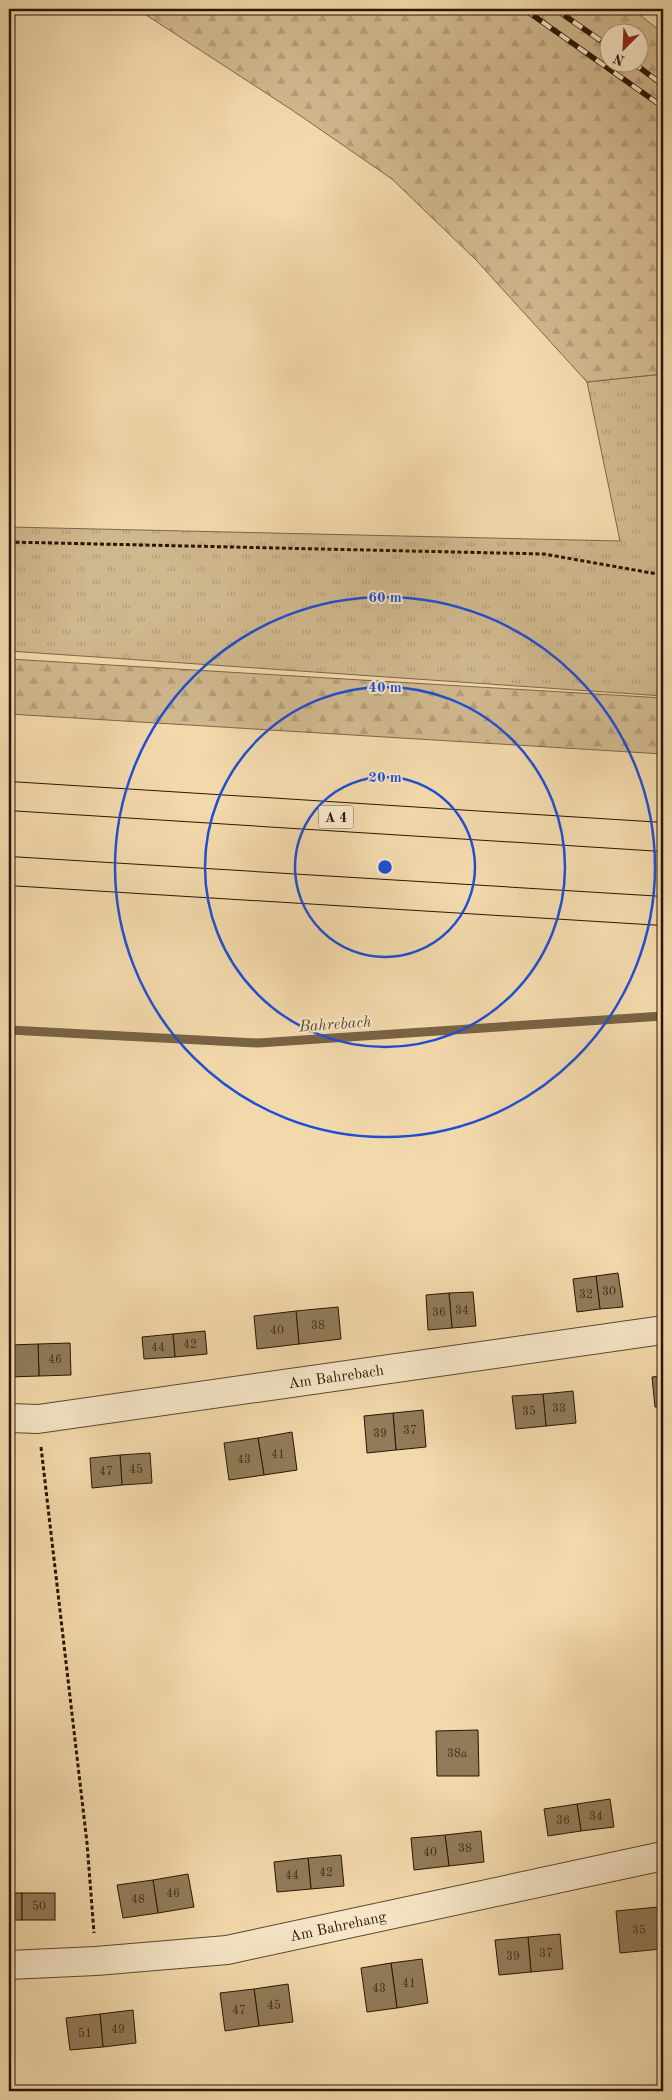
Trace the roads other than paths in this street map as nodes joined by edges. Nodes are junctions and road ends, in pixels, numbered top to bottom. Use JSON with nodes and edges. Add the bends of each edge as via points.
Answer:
{"nodes":[{"id":1,"x":9,"y":796,"type":"edge"},
{"id":2,"x":663,"y":837,"type":"edge"},
{"id":3,"x":9,"y":871,"type":"edge"},
{"id":4,"x":663,"y":911,"type":"edge"},
{"id":5,"x":663,"y":1330,"type":"edge"},
{"id":6,"x":9,"y":1418,"type":"edge"},
{"id":7,"x":663,"y":1856,"type":"edge"},
{"id":8,"x":9,"y":1965,"type":"edge"}],
"edges":[{"from":1,"to":2,"type":"highway","number":"A 4"},
{"from":3,"to":4,"type":"highway"},
{"from":5,"to":6,"type":"street","name":"Am Bahrebach","via":[[38,1419]]},
{"from":7,"to":8,"type":"street","name":"Am Bahrehang","via":[[227,1950]]}]}
